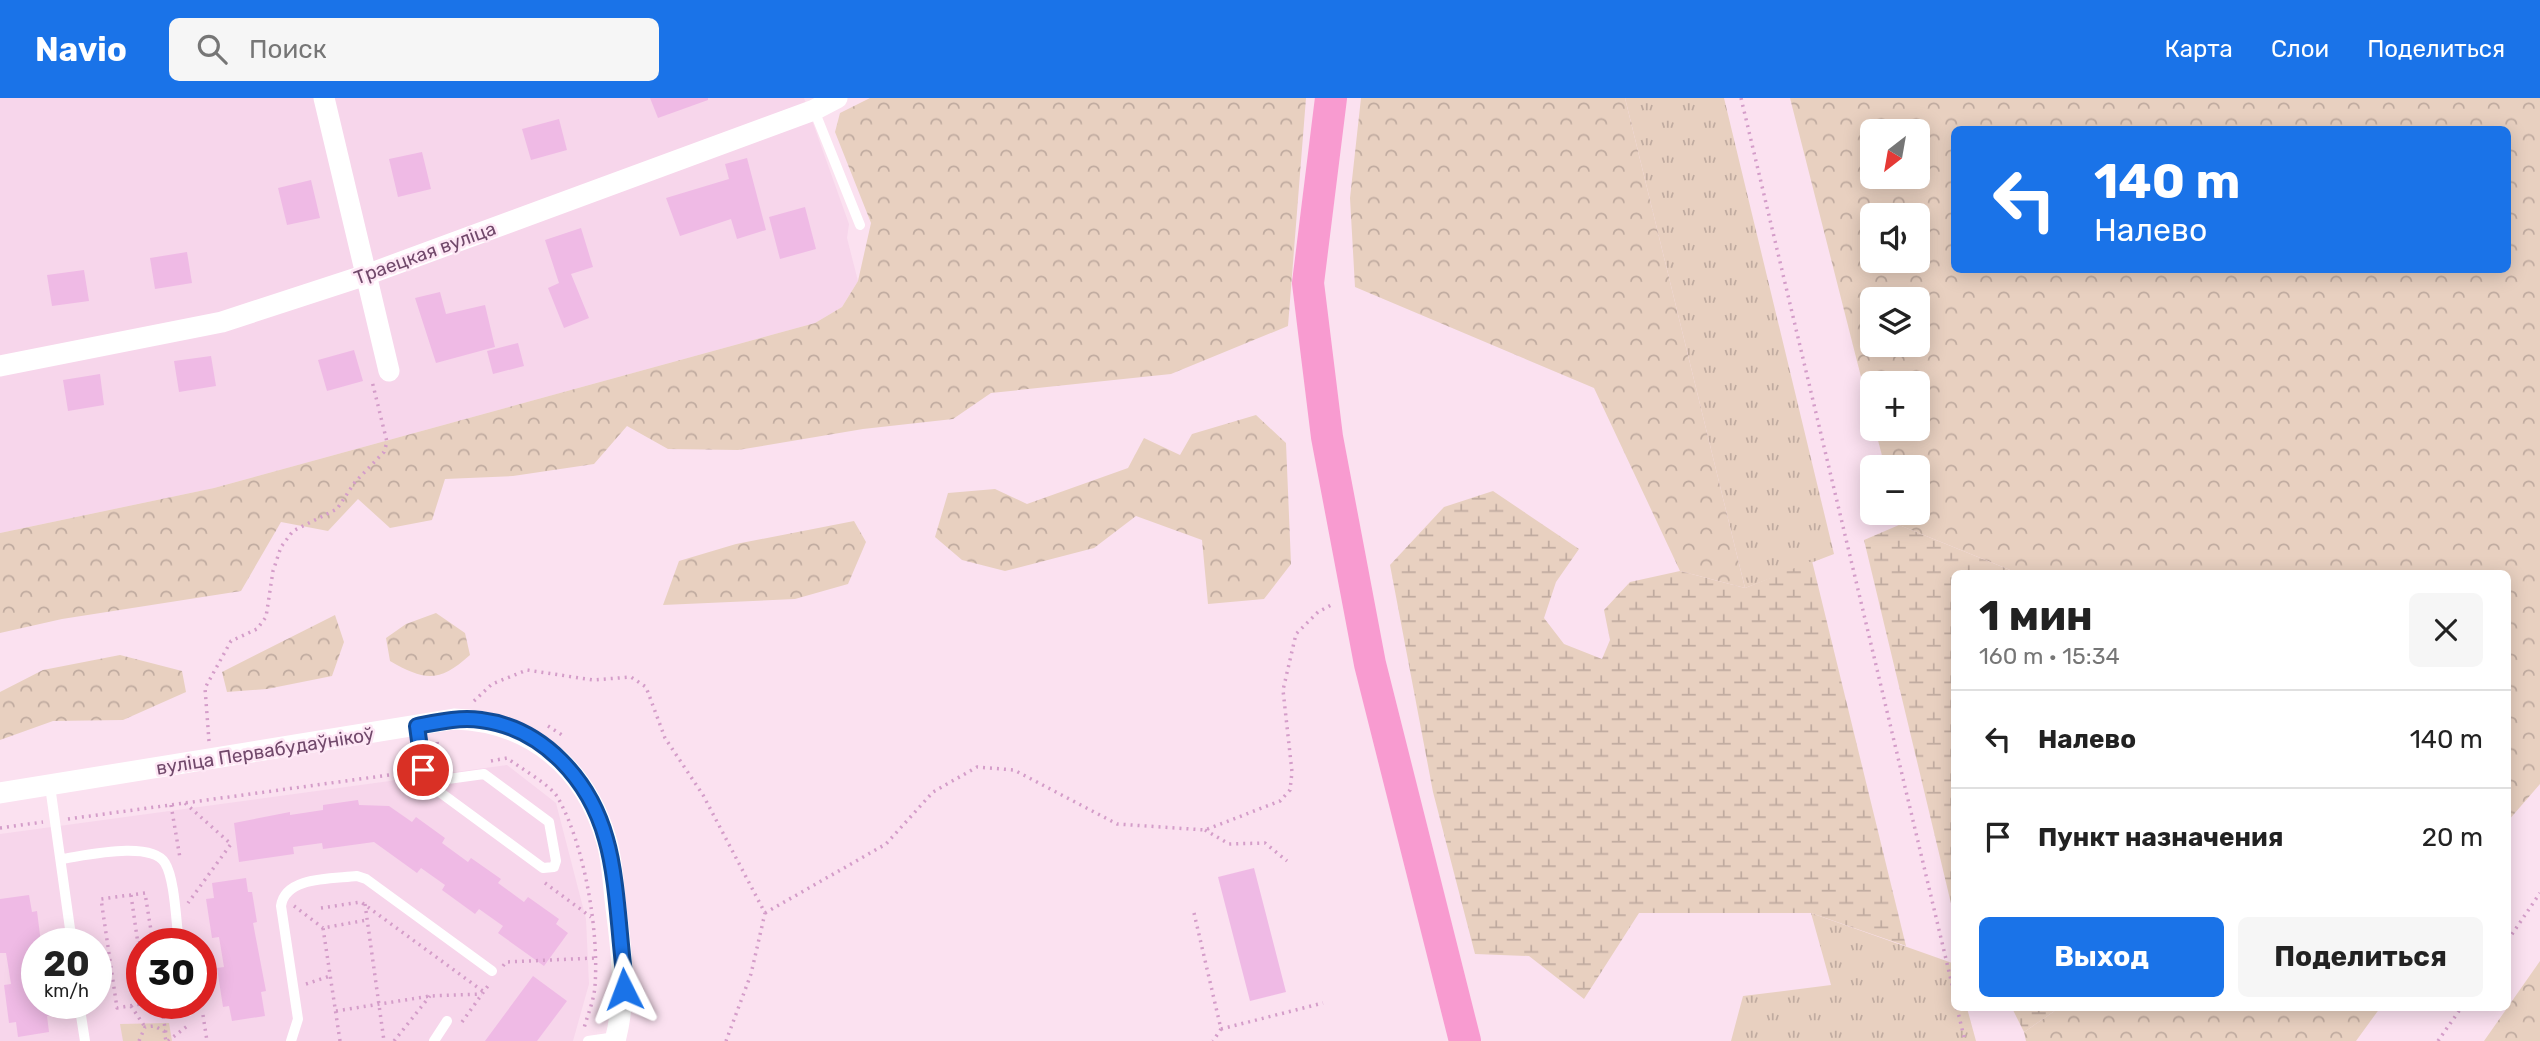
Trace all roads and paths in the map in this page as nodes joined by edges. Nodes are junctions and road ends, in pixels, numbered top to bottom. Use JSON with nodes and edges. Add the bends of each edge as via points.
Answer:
{"nodes":[{"id":1,"x":324,"y":98,"type":"edge"},
{"id":2,"x":838,"y":98,"type":"edge"},
{"id":3,"x":1331,"y":98,"type":"edge"},
{"id":4,"x":1741,"y":98,"type":"edge"},
{"id":5,"x":814,"y":110,"type":"junction"},
{"id":6,"x":860,"y":225,"type":"dead end"},
{"id":7,"x":366,"y":275,"type":"junction"},
{"id":8,"x":0,"y":366,"type":"edge"},
{"id":9,"x":389,"y":371,"type":"joint"},
{"id":10,"x":1357,"y":593,"type":"junction"},
{"id":11,"x":474,"y":701,"type":"junction"},
{"id":12,"x":484,"y":701,"type":"dead end"},
{"id":13,"x":463,"y":702,"type":"dead end"},
{"id":14,"x":545,"y":724,"type":"dead end"},
{"id":15,"x":417,"y":726,"type":"junction"},
{"id":16,"x":564,"y":738,"type":"dead end"},
{"id":17,"x":222,"y":739,"type":"dead end"},
{"id":18,"x":209,"y":741,"type":"junction"},
{"id":19,"x":196,"y":743,"type":"dead end"},
{"id":20,"x":481,"y":762,"type":"dead end"},
{"id":21,"x":454,"y":766,"type":"dead end"},
{"id":22,"x":424,"y":776,"type":"junction"},
{"id":23,"x":50,"y":786,"type":"junction"},
{"id":24,"x":0,"y":793,"type":"edge"},
{"id":25,"x":185,"y":803,"type":"junction"},
{"id":26,"x":54,"y":820,"type":"junction"},
{"id":27,"x":0,"y":828,"type":"edge"},
{"id":28,"x":1205,"y":830,"type":"junction"},
{"id":29,"x":61,"y":859,"type":"junction"},
{"id":30,"x":1287,"y":861,"type":"dead end"},
{"id":31,"x":2540,"y":893,"type":"edge"},
{"id":32,"x":131,"y":895,"type":"junction"},
{"id":33,"x":290,"y":903,"type":"dead end"},
{"id":34,"x":365,"y":904,"type":"junction"},
{"id":35,"x":187,"y":905,"type":"dead end"},
{"id":36,"x":321,"y":908,"type":"dead end"},
{"id":37,"x":765,"y":913,"type":"junction"},
{"id":38,"x":1194,"y":913,"type":"dead end"},
{"id":39,"x":367,"y":920,"type":"junction"},
{"id":40,"x":70,"y":928,"type":"edge"},
{"id":41,"x":136,"y":928,"type":"edge"},
{"id":42,"x":150,"y":928,"type":"edge"},
{"id":43,"x":177,"y":928,"type":"edge"},
{"id":44,"x":323,"y":928,"type":"junction"},
{"id":45,"x":2511,"y":936,"type":"edge"},
{"id":46,"x":595,"y":958,"type":"junction"},
{"id":47,"x":494,"y":975,"type":"junction"},
{"id":48,"x":1951,"y":980,"type":"edge"},
{"id":49,"x":483,"y":993,"type":"junction"},
{"id":50,"x":429,"y":996,"type":"junction"},
{"id":51,"x":1323,"y":1003,"type":"dead end"},
{"id":52,"x":379,"y":1004,"type":"junction"},
{"id":53,"x":126,"y":1007,"type":"edge"},
{"id":54,"x":1958,"y":1011,"type":"edge"},
{"id":55,"x":2458,"y":1011,"type":"edge"},
{"id":56,"x":336,"y":1012,"type":"junction"},
{"id":57,"x":82,"y":1019,"type":"edge"},
{"id":58,"x":140,"y":1019,"type":"edge"},
{"id":59,"x":164,"y":1019,"type":"edge"},
{"id":60,"x":196,"y":1019,"type":"edge"},
{"id":61,"x":204,"y":1019,"type":"edge"},
{"id":62,"x":447,"y":1021,"type":"dead end"},
{"id":63,"x":145,"y":1027,"type":"junction"},
{"id":64,"x":1221,"y":1029,"type":"junction"},
{"id":65,"x":455,"y":1032,"type":"dead end"},
{"id":66,"x":167,"y":1039,"type":"edge"},
{"id":67,"x":616,"y":1039,"type":"edge"},
{"id":68,"x":85,"y":1041,"type":"edge"},
{"id":69,"x":139,"y":1041,"type":"edge"},
{"id":70,"x":207,"y":1041,"type":"edge"},
{"id":71,"x":291,"y":1041,"type":"edge"},
{"id":72,"x":340,"y":1041,"type":"edge"},
{"id":73,"x":384,"y":1041,"type":"edge"},
{"id":74,"x":394,"y":1041,"type":"edge"},
{"id":75,"x":434,"y":1041,"type":"edge"},
{"id":76,"x":580,"y":1041,"type":"edge"},
{"id":77,"x":588,"y":1041,"type":"edge"},
{"id":78,"x":726,"y":1041,"type":"edge"},
{"id":79,"x":1213,"y":1041,"type":"edge"},
{"id":80,"x":1465,"y":1041,"type":"edge"},
{"id":81,"x":1965,"y":1041,"type":"edge"},
{"id":82,"x":2438,"y":1041,"type":"edge"}],
"edges":[{"from":1,"to":7,"type":"street"},
{"from":2,"to":5,"type":"street","name":"Траецкая вуліца"},
{"from":3,"to":10,"type":"main road","via":[[1308,283],[1327,437]]},
{"from":4,"to":48,"type":"path"},
{"from":5,"to":6,"type":"lane"},
{"from":5,"to":7,"type":"street","name":"Траецкая вуліца"},
{"from":7,"to":8,"type":"street","name":"Траецкая вуліца","via":[[222,322]]},
{"from":7,"to":9,"type":"street"},
{"from":9,"to":18,"type":"path","via":[[372,380],[387,442],[384,452],[337,509],[293,531],[281,547],[266,617],[257,629],[230,640],[205,688]]},
{"from":10,"to":28,"type":"path","via":[[1318,612],[1296,634],[1283,690],[1290,790],[1280,801]]},
{"from":10,"to":80,"type":"main road","via":[[1370,664]]},
{"from":11,"to":12,"type":"path"},
{"from":11,"to":13,"type":"path"},
{"from":11,"to":37,"type":"path","via":[[492,684],[527,670],[593,680],[631,677],[646,687],[665,738],[703,795]]},
{"from":14,"to":16,"type":"path"},
{"from":15,"to":22,"type":"lane"},
{"from":15,"to":23,"type":"street","name":"вуліца Первабудаўнікоў"},
{"from":15,"to":67,"type":"street","name":"вуліца Первабудаўнікоў","via":[[454,719],[482,720],[513,730],[544,746],[568,767],[588,795],[607,840],[624,973]]},
{"from":17,"to":18,"type":"path"},
{"from":18,"to":19,"type":"path"},
{"from":20,"to":46,"type":"path","via":[[507,758],[557,795],[577,845]]},
{"from":21,"to":22,"type":"path"},
{"from":22,"to":22,"type":"lane","via":[[544,868],[554,867],[549,822],[484,774]]},
{"from":22,"to":25,"type":"path"},
{"from":23,"to":24,"type":"street","name":"вуліца Первабудаўнікоў"},
{"from":23,"to":26,"type":"lane"},
{"from":25,"to":26,"type":"path"},
{"from":25,"to":35,"type":"path","via":[[231,844]]},
{"from":26,"to":27,"type":"path"},
{"from":26,"to":29,"type":"lane"},
{"from":28,"to":30,"type":"path","via":[[1229,844],[1265,843]]},
{"from":28,"to":37,"type":"path","via":[[1117,824],[1014,770],[977,767],[933,792],[886,844]]},
{"from":29,"to":40,"type":"lane"},
{"from":29,"to":43,"type":"lane","via":[[142,850],[159,856],[168,871]]},
{"from":31,"to":45,"type":"path"},
{"from":32,"to":41,"type":"path"},
{"from":32,"to":42,"type":"path","via":[[145,893]]},
{"from":32,"to":53,"type":"path","via":[[102,899],[117,1008]]},
{"from":33,"to":44,"type":"path"},
{"from":34,"to":36,"type":"path"},
{"from":34,"to":39,"type":"path"},
{"from":34,"to":49,"type":"path"},
{"from":37,"to":78,"type":"path","via":[[751,974]]},
{"from":38,"to":64,"type":"path"},
{"from":39,"to":44,"type":"path"},
{"from":39,"to":52,"type":"path"},
{"from":44,"to":56,"type":"path"},
{"from":46,"to":47,"type":"path","via":[[506,962]]},
{"from":46,"to":76,"type":"path","via":[[595,989]]},
{"from":47,"to":49,"type":"path"},
{"from":47,"to":71,"type":"lane","via":[[366,879],[357,876],[297,885],[285,892],[281,906],[298,1019]]},
{"from":49,"to":50,"type":"path"},
{"from":49,"to":65,"type":"path"},
{"from":50,"to":52,"type":"path"},
{"from":50,"to":74,"type":"path"},
{"from":51,"to":64,"type":"path"},
{"from":52,"to":56,"type":"path"},
{"from":52,"to":73,"type":"path"},
{"from":54,"to":81,"type":"path"},
{"from":55,"to":82,"type":"path"},
{"from":56,"to":72,"type":"path"},
{"from":57,"to":68,"type":"lane"},
{"from":58,"to":63,"type":"path"},
{"from":59,"to":66,"type":"path"},
{"from":60,"to":66,"type":"path"},
{"from":61,"to":70,"type":"path"},
{"from":62,"to":75,"type":"lane"},
{"from":63,"to":66,"type":"path","via":[[159,1028]]},
{"from":63,"to":69,"type":"path"},
{"from":64,"to":79,"type":"path"},
{"from":67,"to":77,"type":"lane"}]}
